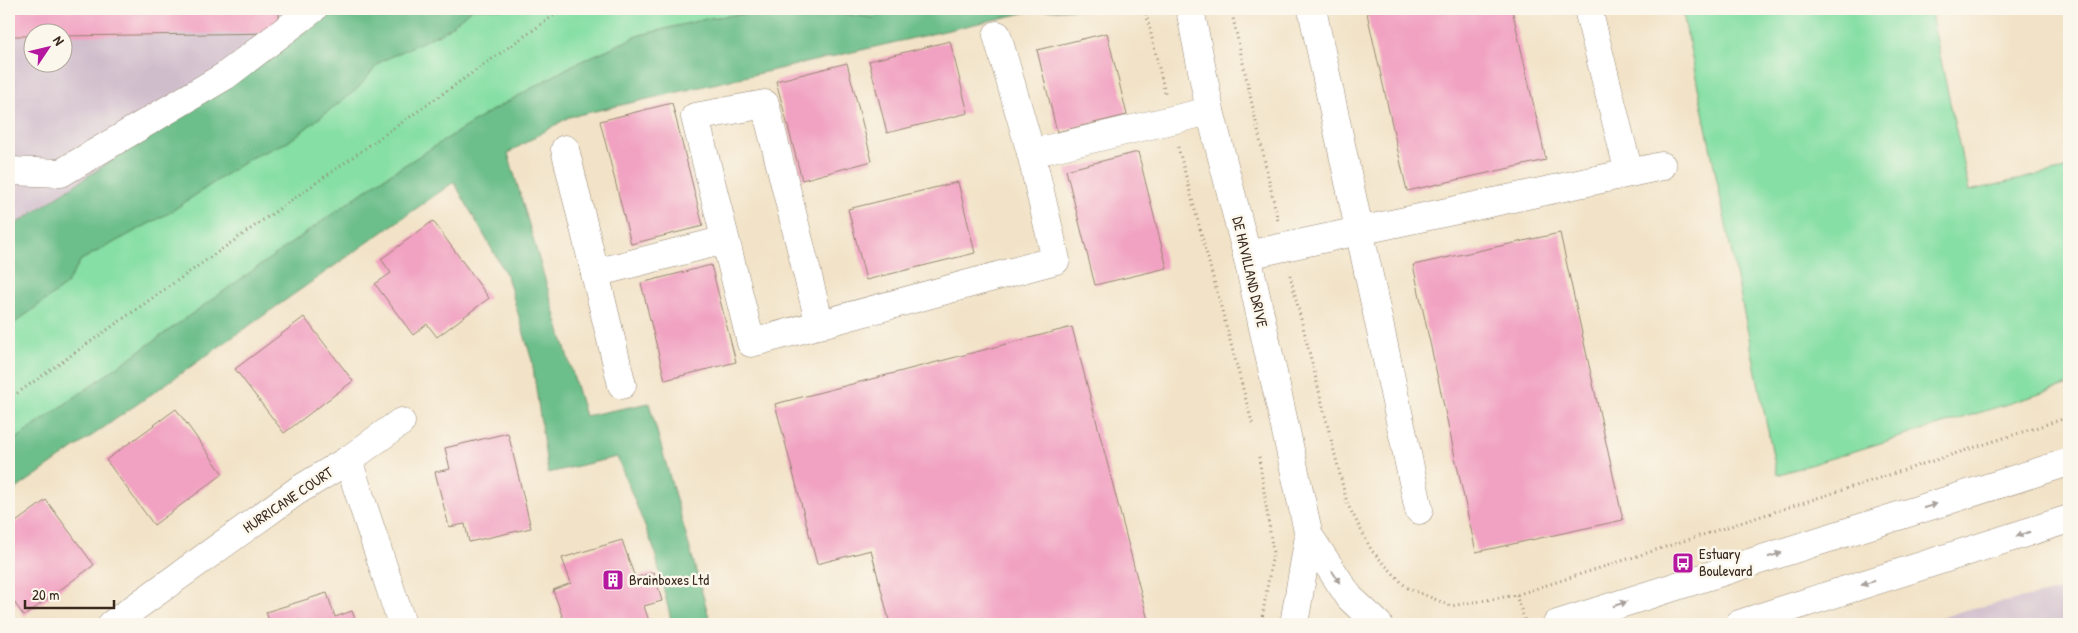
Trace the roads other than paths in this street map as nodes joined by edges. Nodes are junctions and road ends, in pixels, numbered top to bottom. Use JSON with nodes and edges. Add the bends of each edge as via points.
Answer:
{"nodes":[{"id":1,"x":313,"y":9,"type":"edge"},
{"id":2,"x":1190,"y":9,"type":"edge"},
{"id":3,"x":1312,"y":9,"type":"edge"},
{"id":4,"x":1588,"y":9,"type":"edge"},
{"id":5,"x":997,"y":35,"type":"dead end"},
{"id":6,"x":1210,"y":111,"type":"junction"},
{"id":7,"x":565,"y":149,"type":"dead end"},
{"id":8,"x":1031,"y":153,"type":"junction"},
{"id":9,"x":1662,"y":166,"type":"dead end"},
{"id":10,"x":9,"y":171,"type":"edge"},
{"id":11,"x":1629,"y":173,"type":"junction"},
{"id":12,"x":1358,"y":231,"type":"junction"},
{"id":13,"x":725,"y":240,"type":"junction"},
{"id":14,"x":1247,"y":255,"type":"junction"},
{"id":15,"x":595,"y":273,"type":"junction"},
{"id":16,"x":820,"y":324,"type":"junction"},
{"id":17,"x":622,"y":386,"type":"dead end"},
{"id":18,"x":401,"y":422,"type":"dead end"},
{"id":19,"x":348,"y":460,"type":"junction"},
{"id":20,"x":2069,"y":462,"type":"edge"},
{"id":21,"x":1419,"y":510,"type":"dead end"},
{"id":22,"x":2069,"y":519,"type":"edge"},
{"id":23,"x":1309,"y":536,"type":"junction"},
{"id":24,"x":112,"y":624,"type":"edge"},
{"id":25,"x":402,"y":624,"type":"edge"},
{"id":26,"x":1294,"y":624,"type":"edge"},
{"id":27,"x":1378,"y":624,"type":"edge"},
{"id":28,"x":1557,"y":624,"type":"edge"},
{"id":29,"x":1739,"y":624,"type":"edge"}],
"edges":[{"from":1,"to":10,"type":"street","via":[[225,76],[61,173]]},
{"from":2,"to":6,"type":"street","name":"DE HAVILLAND DRIVE"},
{"from":3,"to":12,"type":"street"},
{"from":4,"to":11,"type":"street"},
{"from":5,"to":8,"type":"street"},
{"from":6,"to":8,"type":"street"},
{"from":6,"to":14,"type":"street","name":"DE HAVILLAND DRIVE"},
{"from":7,"to":15,"type":"street"},
{"from":8,"to":16,"type":"street","via":[[1056,260]]},
{"from":9,"to":11,"type":"street"},
{"from":11,"to":12,"type":"street"},
{"from":12,"to":14,"type":"street"},
{"from":12,"to":21,"type":"street"},
{"from":13,"to":15,"type":"street"},
{"from":13,"to":16,"type":"street","via":[[751,343]]},
{"from":13,"to":16,"type":"street","via":[[695,117],[765,104]]},
{"from":14,"to":23,"type":"street","name":"DE HAVILLAND DRIVE"},
{"from":15,"to":17,"type":"street"},
{"from":18,"to":19,"type":"street"},
{"from":19,"to":24,"type":"street","name":"HURRICANE COURT","via":[[297,491]]},
{"from":19,"to":25,"type":"street","name":"HURRICANE COURT"},
{"from":28,"to":20,"type":"street","one_way":true},
{"from":22,"to":29,"type":"street","one_way":true},
{"from":23,"to":26,"type":"street","name":"DE HAVILLAND DRIVE"},
{"from":23,"to":27,"type":"street","name":"DE HAVILLAND DRIVE","one_way":true,"via":[[1350,598]]}]}
